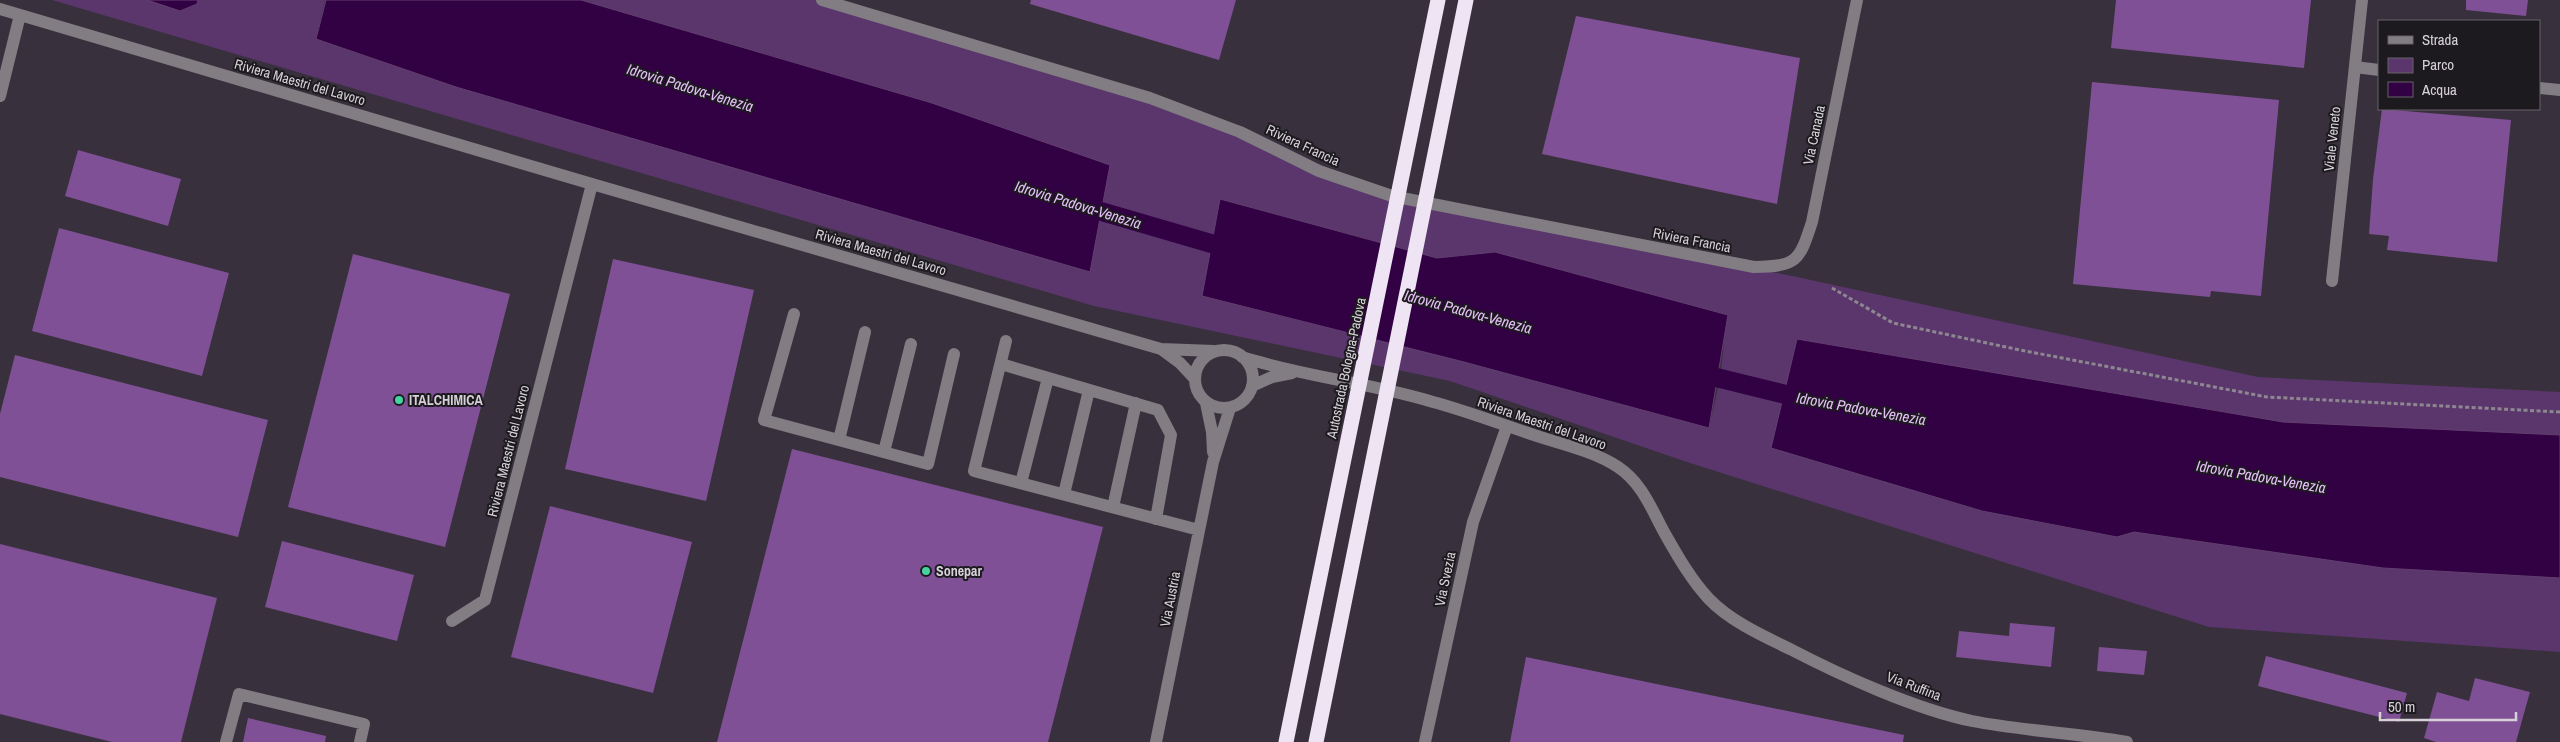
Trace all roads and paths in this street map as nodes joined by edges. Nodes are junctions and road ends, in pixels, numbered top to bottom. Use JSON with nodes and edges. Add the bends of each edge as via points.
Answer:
{"nodes":[{"id":1,"x":822,"y":0,"type":"edge"},
{"id":2,"x":1438,"y":0,"type":"edge"},
{"id":3,"x":1466,"y":0,"type":"edge"},
{"id":4,"x":1857,"y":0,"type":"edge"},
{"id":5,"x":2362,"y":0,"type":"edge"},
{"id":6,"x":0,"y":9,"type":"edge"},
{"id":7,"x":20,"y":15,"type":"junction"},
{"id":8,"x":2354,"y":67,"type":"junction"},
{"id":9,"x":2378,"y":70,"type":"edge"},
{"id":10,"x":2540,"y":88,"type":"edge"},
{"id":11,"x":2560,"y":90,"type":"edge"},
{"id":12,"x":0,"y":96,"type":"edge"},
{"id":13,"x":592,"y":184,"type":"junction"},
{"id":14,"x":1784,"y":266,"type":"joint"},
{"id":15,"x":2332,"y":281,"type":"dead end"},
{"id":16,"x":1832,"y":288,"type":"dead end"},
{"id":17,"x":794,"y":314,"type":"dead end"},
{"id":18,"x":865,"y":332,"type":"dead end"},
{"id":19,"x":1006,"y":341,"type":"dead end"},
{"id":20,"x":910,"y":344,"type":"dead end"},
{"id":21,"x":1161,"y":349,"type":"junction"},
{"id":22,"x":1214,"y":351,"type":"junction"},
{"id":23,"x":954,"y":354,"type":"dead end"},
{"id":24,"x":1242,"y":357,"type":"junction"},
{"id":25,"x":1001,"y":364,"type":"junction"},
{"id":26,"x":1296,"y":372,"type":"junction"},
{"id":27,"x":1048,"y":378,"type":"junction"},
{"id":28,"x":1194,"y":378,"type":"junction"},
{"id":29,"x":1252,"y":386,"type":"junction"},
{"id":30,"x":1088,"y":390,"type":"junction"},
{"id":31,"x":1136,"y":403,"type":"junction"},
{"id":32,"x":1206,"y":403,"type":"junction"},
{"id":33,"x":1230,"y":408,"type":"junction"},
{"id":34,"x":2560,"y":412,"type":"edge"},
{"id":35,"x":1507,"y":426,"type":"junction"},
{"id":36,"x":839,"y":440,"type":"junction"},
{"id":37,"x":884,"y":452,"type":"junction"},
{"id":38,"x":1213,"y":462,"type":"junction"},
{"id":39,"x":1021,"y":483,"type":"junction"},
{"id":40,"x":1064,"y":494,"type":"junction"},
{"id":41,"x":1112,"y":507,"type":"junction"},
{"id":42,"x":1156,"y":519,"type":"junction"},
{"id":43,"x":1199,"y":530,"type":"junction"},
{"id":44,"x":1710,"y":600,"type":"joint"},
{"id":45,"x":452,"y":621,"type":"dead end"},
{"id":46,"x":226,"y":742,"type":"edge"},
{"id":47,"x":360,"y":742,"type":"edge"},
{"id":48,"x":1156,"y":742,"type":"edge"},
{"id":49,"x":1286,"y":742,"type":"edge"},
{"id":50,"x":1316,"y":742,"type":"edge"},
{"id":51,"x":1425,"y":742,"type":"edge"},
{"id":52,"x":2127,"y":742,"type":"edge"}],
"edges":[{"from":1,"to":14,"type":"street","name":"Riviera Francia","via":[[1150,98],[1240,132],[1319,171],[1392,196],[1744,266]]},
{"from":2,"to":49,"type":"highway","name":"Autostrada Bologna-Padova"},
{"from":3,"to":50,"type":"highway"},
{"from":4,"to":14,"type":"street","name":"Via Canada","via":[[1812,222],[1802,251]]},
{"from":5,"to":8,"type":"street","name":"Viale Veneto"},
{"from":6,"to":7,"type":"street","name":"Riviera Maestri del Lavoro"},
{"from":7,"to":12,"type":"street"},
{"from":7,"to":13,"type":"street","name":"Riviera Maestri del Lavoro"},
{"from":8,"to":9,"type":"street"},
{"from":8,"to":15,"type":"street","name":"Viale Veneto"},
{"from":10,"to":11,"type":"street"},
{"from":13,"to":21,"type":"street","name":"Riviera Maestri del Lavoro"},
{"from":13,"to":45,"type":"street","name":"Riviera Maestri del Lavoro","via":[[485,600]]},
{"from":16,"to":34,"type":"path","via":[[1893,324],[2267,397]]},
{"from":17,"to":36,"type":"street","via":[[764,420]]},
{"from":18,"to":36,"type":"street"},
{"from":19,"to":25,"type":"street"},
{"from":20,"to":37,"type":"street"},
{"from":21,"to":22,"type":"street","name":"Riviera Maestri del Lavoro"},
{"from":21,"to":28,"type":"street","name":"Riviera Maestri del Lavoro"},
{"from":22,"to":24,"type":"street","name":"Riviera Maestri del Lavoro","via":[[1234,351]]},
{"from":22,"to":28,"type":"street","via":[[1200,362]]},
{"from":23,"to":37,"type":"street","via":[[928,464]]},
{"from":24,"to":26,"type":"street","name":"Riviera Maestri del Lavoro"},
{"from":24,"to":29,"type":"street","via":[[1252,370]]},
{"from":25,"to":27,"type":"street"},
{"from":25,"to":39,"type":"street","via":[[974,470]]},
{"from":26,"to":29,"type":"street","name":"Riviera Maestri del Lavoro","via":[[1272,377]]},
{"from":26,"to":35,"type":"street","name":"Riviera Maestri del Lavoro","via":[[1432,401]]},
{"from":27,"to":30,"type":"street"},
{"from":27,"to":39,"type":"street"},
{"from":28,"to":32,"type":"street","name":"Riviera Maestri del Lavoro","via":[[1195,387]]},
{"from":29,"to":33,"type":"street","name":"Riviera Maestri del Lavoro","via":[[1248,396]]},
{"from":30,"to":31,"type":"street"},
{"from":30,"to":40,"type":"street"},
{"from":31,"to":41,"type":"street"},
{"from":31,"to":42,"type":"street","via":[[1158,410],[1172,435]]},
{"from":32,"to":33,"type":"street"},
{"from":32,"to":38,"type":"street","name":"Via Austria","via":[[1212,432]]},
{"from":33,"to":38,"type":"street","name":"Via Austria"},
{"from":35,"to":44,"type":"street","name":"Riviera Maestri del Lavoro","via":[[1618,467],[1636,483],[1649,501],[1688,571]]},
{"from":35,"to":51,"type":"street","name":"Via Svezia","via":[[1473,522]]},
{"from":36,"to":37,"type":"street"},
{"from":38,"to":43,"type":"street","name":"Via Austria"},
{"from":39,"to":40,"type":"street"},
{"from":40,"to":41,"type":"street"},
{"from":41,"to":42,"type":"street"},
{"from":42,"to":43,"type":"street"},
{"from":43,"to":48,"type":"street","name":"Via Austria"},
{"from":44,"to":52,"type":"street","name":"Via Ruffina","via":[[1751,630],[1818,663],[1922,706],[1970,721]]},
{"from":46,"to":47,"type":"street","via":[[239,694],[364,724]]}]}
